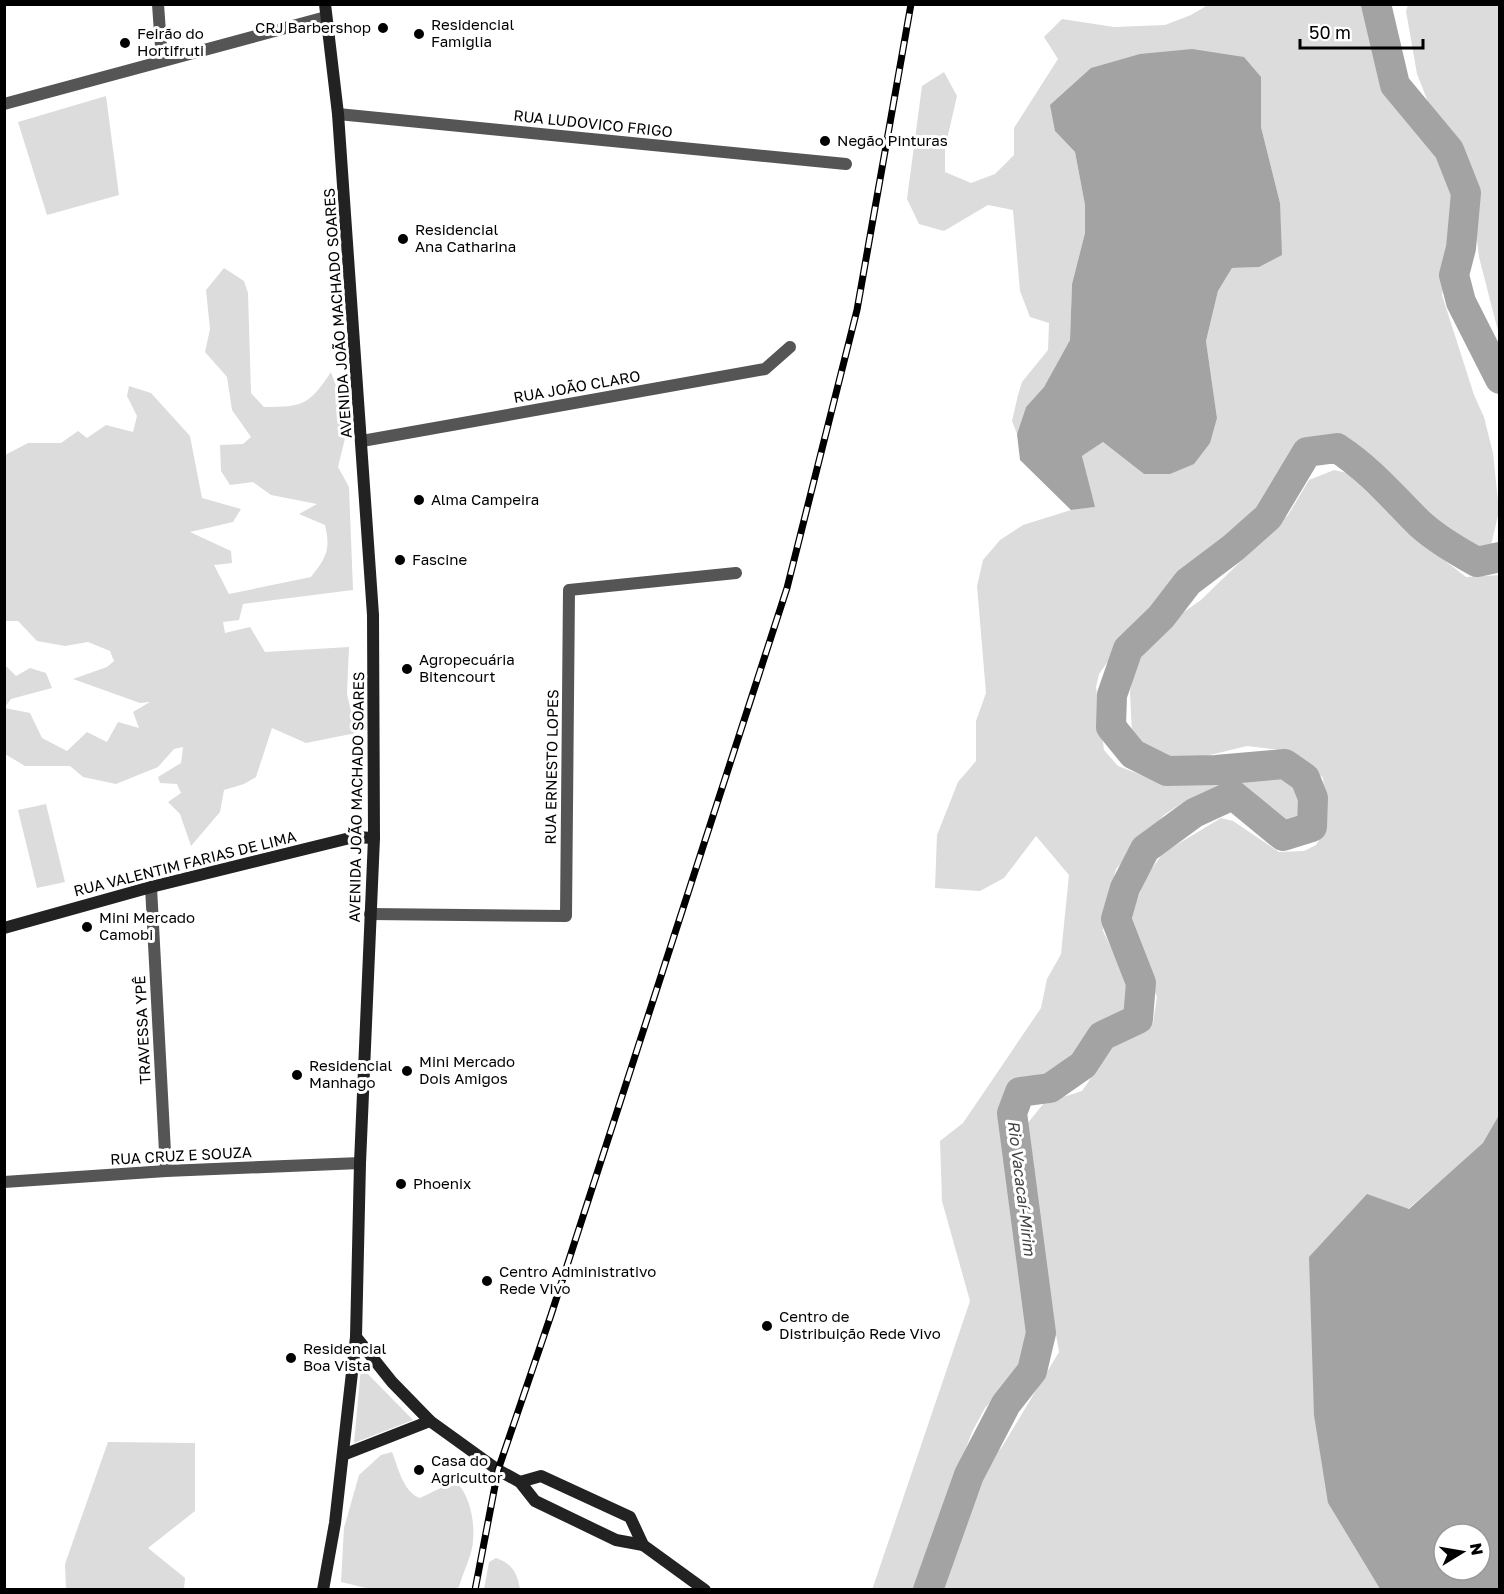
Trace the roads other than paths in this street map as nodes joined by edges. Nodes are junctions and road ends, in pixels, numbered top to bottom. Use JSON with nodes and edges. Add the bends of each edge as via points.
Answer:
{"nodes":[{"id":1,"x":158,"y":4,"type":"edge"},
{"id":2,"x":326,"y":11,"type":"edge"},
{"id":3,"x":162,"y":61,"type":"junction"},
{"id":4,"x":4,"y":104,"type":"edge"},
{"id":5,"x":338,"y":114,"type":"junction"},
{"id":6,"x":846,"y":164,"type":"dead end"},
{"id":7,"x":790,"y":347,"type":"dead end"},
{"id":8,"x":362,"y":441,"type":"junction"},
{"id":9,"x":736,"y":573,"type":"dead end"},
{"id":10,"x":374,"y":838,"type":"junction"},
{"id":11,"x":150,"y":887,"type":"junction"},
{"id":12,"x":370,"y":914,"type":"junction"},
{"id":13,"x":4,"y":928,"type":"edge"},
{"id":14,"x":360,"y":1163,"type":"junction"},
{"id":15,"x":166,"y":1171,"type":"junction"},
{"id":16,"x":4,"y":1182,"type":"edge"},
{"id":17,"x":356,"y":1337,"type":"junction"},
{"id":18,"x":430,"y":1422,"type":"junction"},
{"id":19,"x":343,"y":1455,"type":"junction"},
{"id":20,"x":520,"y":1482,"type":"junction"},
{"id":21,"x":643,"y":1545,"type":"junction"},
{"id":22,"x":323,"y":1590,"type":"edge"},
{"id":23,"x":705,"y":1590,"type":"edge"}],
"edges":[{"from":1,"to":3,"type":"street"},
{"from":2,"to":3,"type":"street"},
{"from":2,"to":5,"type":"main road","name":"AVENIDA JOÃO MACHADO SOARES"},
{"from":3,"to":4,"type":"street"},
{"from":5,"to":6,"type":"street","name":"RUA LUDOVICO FRIGO"},
{"from":5,"to":8,"type":"main road","name":"AVENIDA JOÃO MACHADO SOARES"},
{"from":7,"to":8,"type":"street","name":"RUA JOÃO CLARO","via":[[765,369]]},
{"from":8,"to":10,"type":"main road","name":"AVENIDA JOÃO MACHADO SOARES","via":[[373,615]]},
{"from":9,"to":12,"type":"street","name":"RUA ERNESTO LOPES","via":[[569,590],[566,916]]},
{"from":10,"to":11,"type":"main road","name":"RUA VALENTIM FARIAS DE LIMA","via":[[354,837]]},
{"from":10,"to":12,"type":"main road","name":"AVENIDA JOÃO MACHADO SOARES"},
{"from":11,"to":13,"type":"main road","name":"RUA VALENTIM FARIAS DE LIMA"},
{"from":11,"to":15,"type":"street","name":"TRAVESSA YPÊ"},
{"from":12,"to":14,"type":"main road","name":"AVENIDA JOÃO MACHADO SOARES"},
{"from":14,"to":15,"type":"street","name":"RUA CRUZ E SOUZA"},
{"from":14,"to":17,"type":"main road","name":"AVENIDA JOÃO MACHADO SOARES"},
{"from":15,"to":16,"type":"street","name":"RUA CRUZ E SOUZA"},
{"from":17,"to":18,"type":"main road"},
{"from":17,"to":19,"type":"main road","name":"AVENIDA JOÃO MACHADO SOARES"},
{"from":18,"to":19,"type":"main road"},
{"from":18,"to":20,"type":"main road"},
{"from":19,"to":22,"type":"main road","name":"AVENIDA JOÃO MACHADO SOARES"},
{"from":20,"to":21,"type":"main road","via":[[535,1501],[616,1540]]},
{"from":20,"to":21,"type":"main road","via":[[540,1476],[630,1516]]},
{"from":21,"to":23,"type":"main road"}]}
